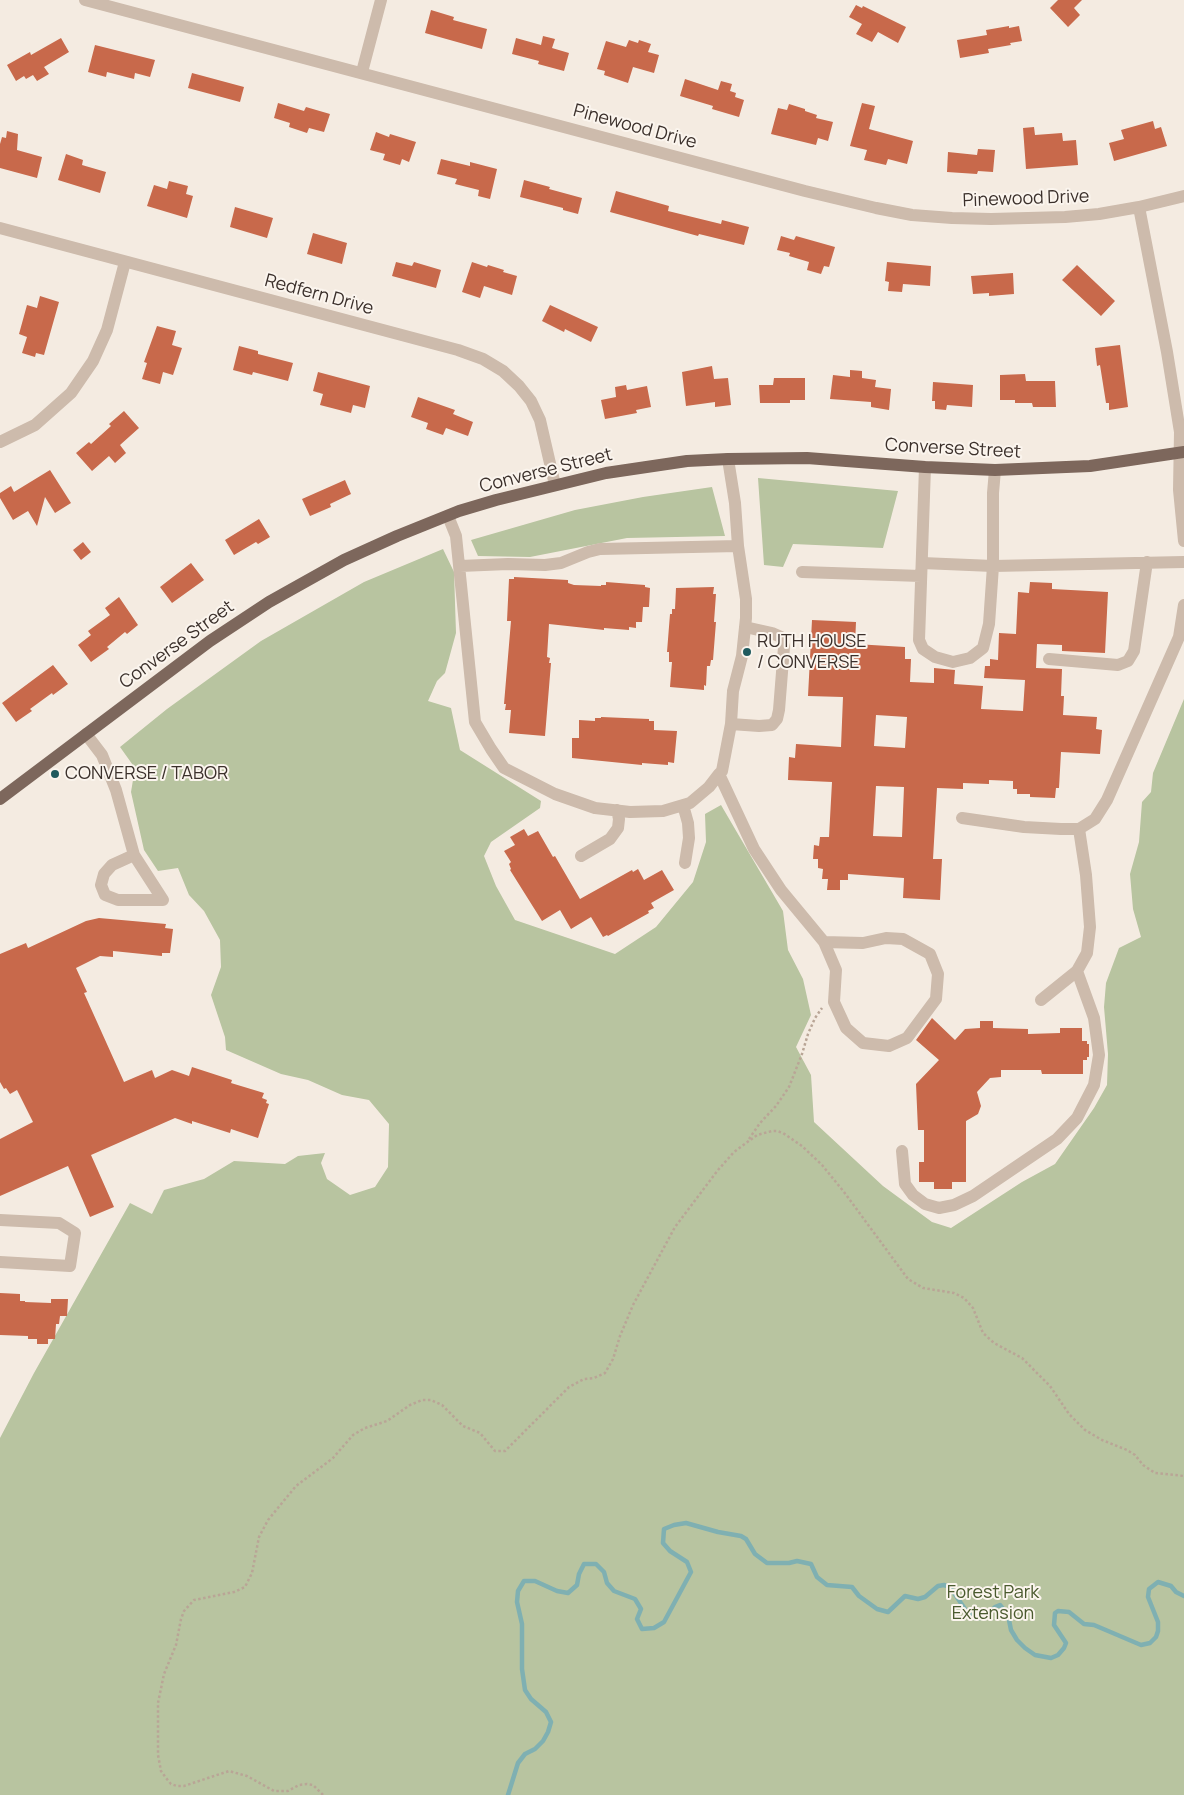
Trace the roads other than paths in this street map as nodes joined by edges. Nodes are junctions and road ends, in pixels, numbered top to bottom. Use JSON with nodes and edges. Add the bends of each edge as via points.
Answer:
{"nodes":[{"id":1,"x":85,"y":0,"type":"edge"},
{"id":2,"x":381,"y":0,"type":"edge"},
{"id":3,"x":362,"y":72,"type":"junction"},
{"id":4,"x":1184,"y":196,"type":"edge"},
{"id":5,"x":1138,"y":207,"type":"junction"},
{"id":6,"x":0,"y":228,"type":"edge"},
{"id":7,"x":125,"y":262,"type":"junction"},
{"id":8,"x":0,"y":442,"type":"edge"},
{"id":9,"x":1182,"y":452,"type":"edge"},
{"id":10,"x":728,"y":458,"type":"junction"},
{"id":11,"x":925,"y":467,"type":"junction"},
{"id":12,"x":995,"y":470,"type":"junction"},
{"id":13,"x":555,"y":484,"type":"junction"},
{"id":14,"x":448,"y":516,"type":"junction"},
{"id":15,"x":1184,"y":541,"type":"edge"},
{"id":16,"x":738,"y":546,"type":"junction"},
{"id":17,"x":1147,"y":562,"type":"junction"},
{"id":18,"x":1184,"y":562,"type":"edge"},
{"id":19,"x":922,"y":563,"type":"junction"},
{"id":20,"x":460,"y":566,"type":"junction"},
{"id":21,"x":993,"y":566,"type":"junction"},
{"id":22,"x":802,"y":572,"type":"dead end"},
{"id":23,"x":921,"y":576,"type":"junction"},
{"id":24,"x":1184,"y":606,"type":"edge"},
{"id":25,"x":745,"y":627,"type":"junction"},
{"id":26,"x":1049,"y":659,"type":"dead end"},
{"id":27,"x":731,"y":724,"type":"junction"},
{"id":28,"x":86,"y":734,"type":"junction"},
{"id":29,"x":719,"y":774,"type":"junction"},
{"id":30,"x":0,"y":799,"type":"edge"},
{"id":31,"x":683,"y":805,"type":"junction"},
{"id":32,"x":617,"y":810,"type":"junction"},
{"id":33,"x":962,"y":818,"type":"dead end"},
{"id":34,"x":1079,"y":829,"type":"junction"},
{"id":35,"x":134,"y":855,"type":"junction"},
{"id":36,"x":581,"y":856,"type":"dead end"},
{"id":37,"x":685,"y":863,"type":"dead end"},
{"id":38,"x":824,"y":942,"type":"junction"},
{"id":39,"x":1077,"y":971,"type":"junction"},
{"id":40,"x":1041,"y":1000,"type":"dead end"},
{"id":41,"x":902,"y":1151,"type":"dead end"},
{"id":42,"x":0,"y":1220,"type":"edge"},
{"id":43,"x":0,"y":1262,"type":"edge"}],
"edges":[{"from":1,"to":3,"type":"street","name":"Pinewood Drive"},
{"from":2,"to":3,"type":"street"},
{"from":3,"to":5,"type":"street","name":"Pinewood Drive","via":[[805,190],[912,215],[1031,219],[1099,214]]},
{"from":4,"to":5,"type":"street","name":"Pinewood Drive"},
{"from":5,"to":9,"type":"street"},
{"from":6,"to":7,"type":"street","name":"Redfern Drive"},
{"from":7,"to":8,"type":"street","via":[[107,330],[93,361],[71,393],[35,425]]},
{"from":7,"to":13,"type":"street","name":"Redfern Drive","via":[[458,350],[483,360],[503,371],[531,401],[540,420]]},
{"from":9,"to":12,"type":"main road","name":"Converse Street","via":[[1090,466]]},
{"from":9,"to":15,"type":"street","via":[[1179,490]]},
{"from":10,"to":11,"type":"main road","name":"Converse Street","via":[[834,459]]},
{"from":10,"to":13,"type":"main road","name":"Converse Street","via":[[648,466]]},
{"from":10,"to":16,"type":"street"},
{"from":11,"to":12,"type":"main road","name":"Converse Street"},
{"from":11,"to":19,"type":"street"},
{"from":12,"to":21,"type":"street"},
{"from":13,"to":14,"type":"main road","name":"Converse Street"},
{"from":14,"to":20,"type":"street","via":[[456,536]]},
{"from":14,"to":28,"type":"main road","name":"Converse Street","via":[[344,560],[268,602]]},
{"from":16,"to":20,"type":"street","via":[[600,549],[561,564]]},
{"from":16,"to":25,"type":"street","via":[[746,599]]},
{"from":17,"to":18,"type":"street"},
{"from":17,"to":21,"type":"street"},
{"from":17,"to":26,"type":"street","via":[[1134,651],[1128,661],[1118,664]]},
{"from":19,"to":21,"type":"street"},
{"from":19,"to":23,"type":"street"},
{"from":20,"to":32,"type":"street","via":[[475,722],[491,749],[504,768],[554,794],[595,808]]},
{"from":21,"to":23,"type":"street","via":[[989,624],[982,648],[970,658],[953,662],[935,657],[923,649],[919,640]]},
{"from":22,"to":23,"type":"street"},
{"from":24,"to":34,"type":"street","via":[[1179,638],[1107,800],[1095,819]]},
{"from":25,"to":27,"type":"street","via":[[733,691]]},
{"from":25,"to":27,"type":"street","via":[[781,637],[784,647],[778,719],[772,725]]},
{"from":27,"to":29,"type":"street"},
{"from":28,"to":30,"type":"main road","name":"Converse Street"},
{"from":28,"to":35,"type":"street","via":[[102,755],[116,790]]},
{"from":29,"to":31,"type":"street","via":[[709,787]]},
{"from":29,"to":38,"type":"street","via":[[759,857],[781,890]]},
{"from":31,"to":32,"type":"street","via":[[663,811]]},
{"from":31,"to":37,"type":"street","via":[[688,823]]},
{"from":32,"to":36,"type":"street","via":[[618,828],[610,839]]},
{"from":33,"to":34,"type":"street","via":[[1024,827]]},
{"from":34,"to":39,"type":"street","via":[[1090,927],[1087,953]]},
{"from":35,"to":35,"type":"street","via":[[112,865],[104,874],[100,885],[105,895],[118,900],[163,900]]},
{"from":38,"to":38,"type":"street","via":[[836,970],[834,1002],[846,1028],[863,1043],[889,1046],[907,1038],[936,999],[938,974],[930,954],[903,939]]},
{"from":39,"to":40,"type":"street"},
{"from":39,"to":41,"type":"street","via":[[1094,1018],[1099,1055],[1094,1085],[1077,1118],[1058,1139],[973,1196],[939,1208],[925,1204],[905,1184]]},
{"from":42,"to":43,"type":"street","via":[[59,1223],[75,1233],[70,1266]]}]}
